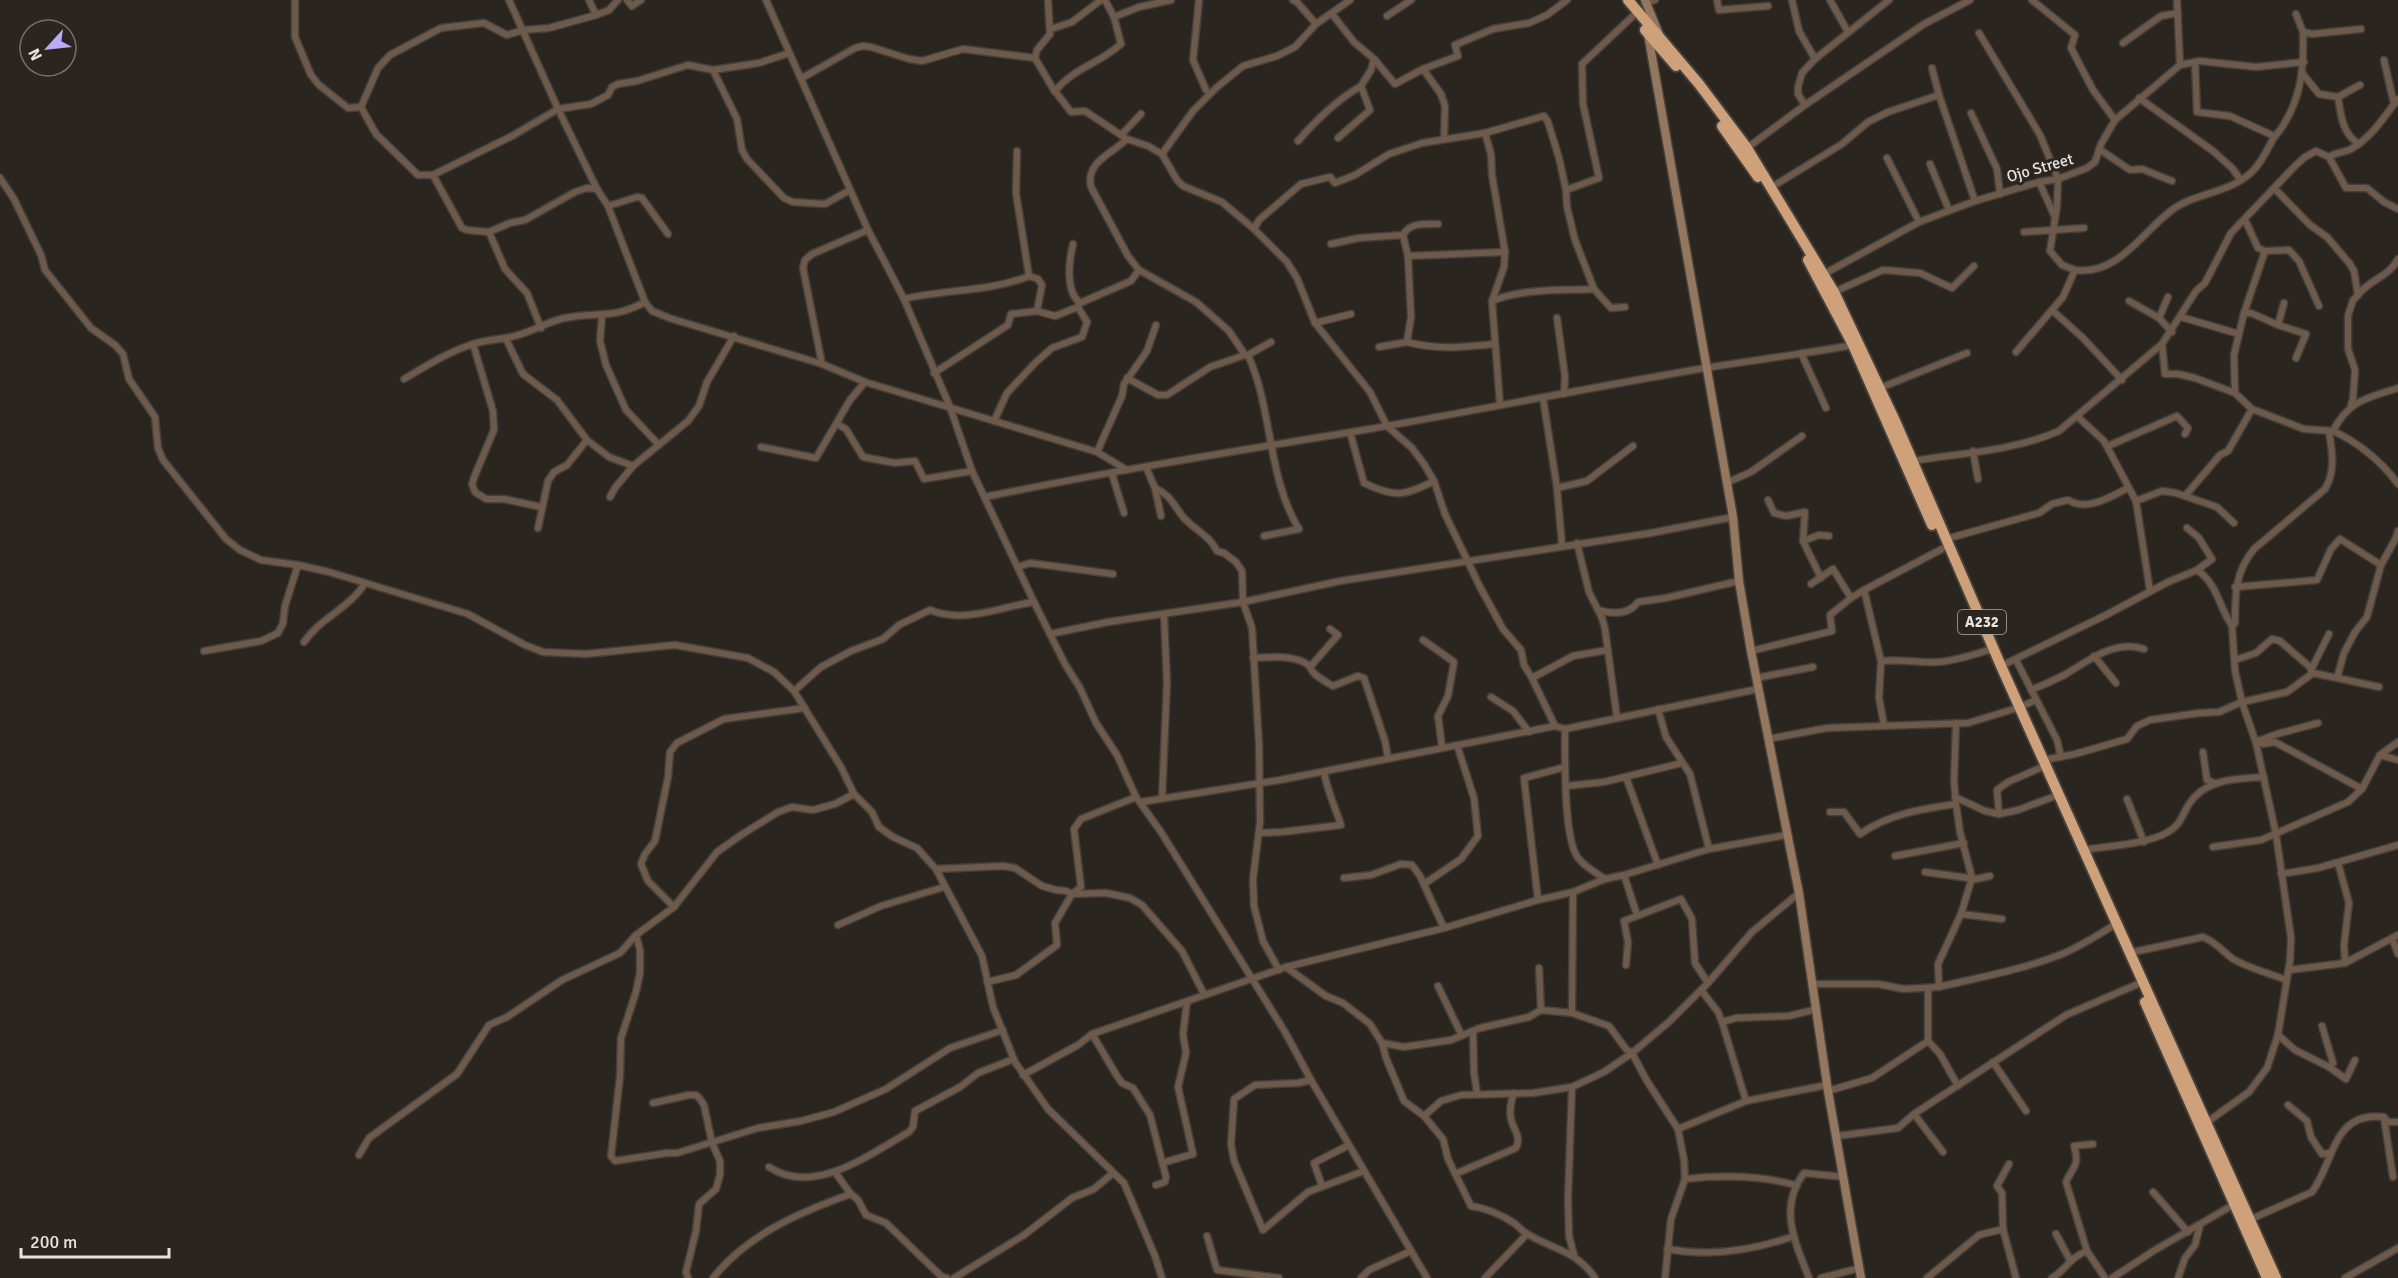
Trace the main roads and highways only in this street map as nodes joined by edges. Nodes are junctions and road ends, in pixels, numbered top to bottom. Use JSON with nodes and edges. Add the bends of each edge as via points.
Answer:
{"nodes":[{"id":1,"x":1620,"y":0,"type":"edge"},
{"id":2,"x":1628,"y":0,"type":"edge"},
{"id":3,"x":1892,"y":424,"type":"junction"},
{"id":4,"x":1944,"y":544,"type":"junction"},
{"id":5,"x":2017,"y":708,"type":"junction"},
{"id":6,"x":2042,"y":764,"type":"junction"},
{"id":7,"x":2266,"y":1278,"type":"edge"},
{"id":8,"x":2276,"y":1278,"type":"edge"}],
"edges":[{"from":1,"to":3,"type":"highway","number":"A232","via":[[1695,90],[1770,195]]},
{"from":2,"to":3,"type":"highway","number":"A232","via":[[1748,148],[1834,292],[1880,388]]},
{"from":3,"to":4,"type":"highway","number":"A232"},
{"from":3,"to":4,"type":"highway","number":"A232","via":[[1912,461]]},
{"from":4,"to":5,"type":"highway","number":"A232"},
{"from":4,"to":5,"type":"highway","number":"A232"},
{"from":5,"to":6,"type":"highway","number":"A232"},
{"from":6,"to":7,"type":"highway","number":"A232","via":[[2053,797]]},
{"from":6,"to":8,"type":"highway","number":"A232"}]}
